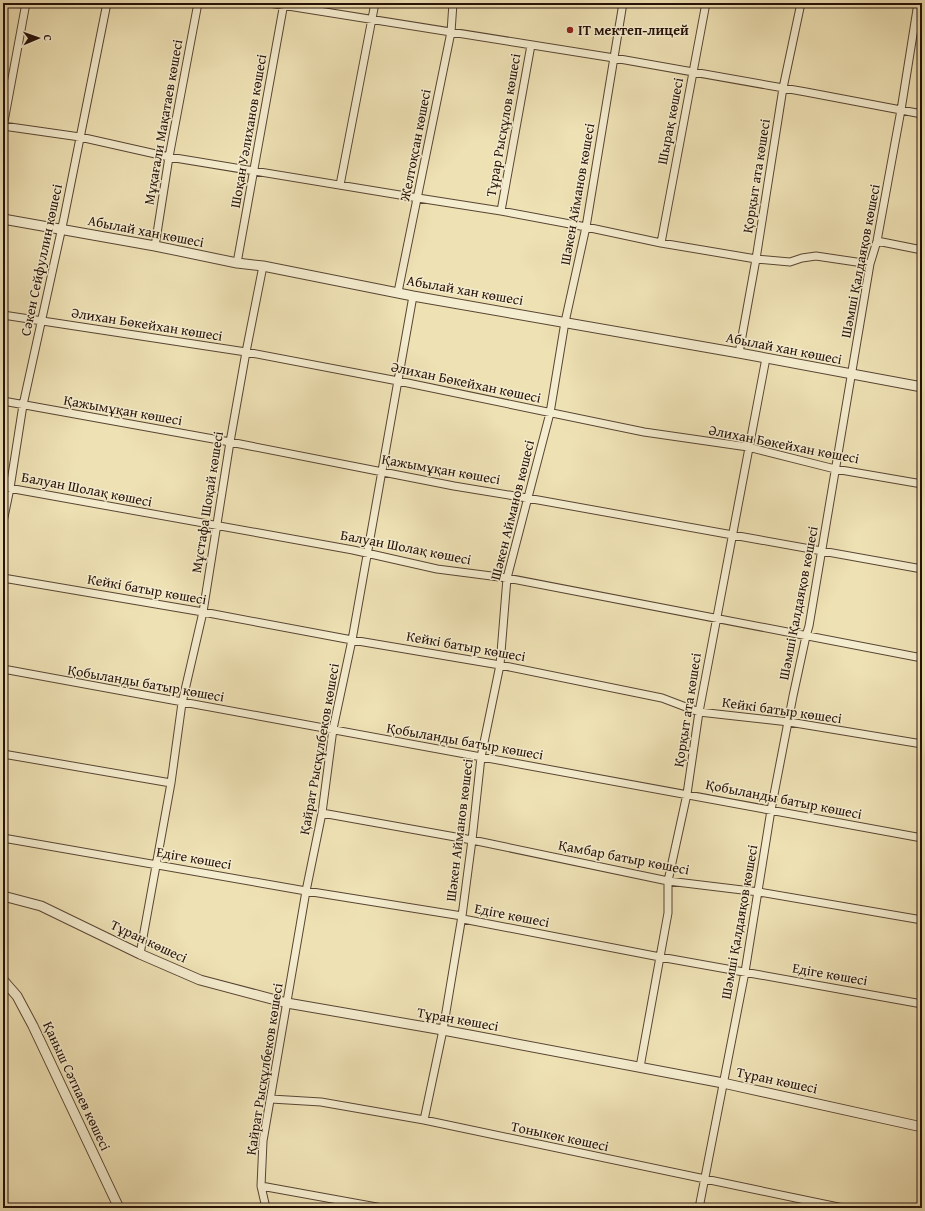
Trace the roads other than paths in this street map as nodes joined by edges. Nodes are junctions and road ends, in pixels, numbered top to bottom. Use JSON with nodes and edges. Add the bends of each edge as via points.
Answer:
{"nodes":[{"id":1,"x":26,"y":3,"type":"edge"},
{"id":2,"x":107,"y":3,"type":"edge"},
{"id":3,"x":198,"y":3,"type":"edge"},
{"id":4,"x":269,"y":3,"type":"edge"},
{"id":5,"x":375,"y":3,"type":"edge"},
{"id":6,"x":453,"y":3,"type":"edge"},
{"id":7,"x":623,"y":3,"type":"edge"},
{"id":8,"x":706,"y":3,"type":"edge"},
{"id":9,"x":801,"y":3,"type":"edge"},
{"id":10,"x":918,"y":3,"type":"edge"},
{"id":11,"x":284,"y":4,"type":"edge"},
{"id":12,"x":372,"y":20,"type":"junction"},
{"id":13,"x":451,"y":32,"type":"junction"},
{"id":14,"x":531,"y":44,"type":"junction"},
{"id":15,"x":614,"y":58,"type":"junction"},
{"id":16,"x":693,"y":72,"type":"junction"},
{"id":17,"x":783,"y":88,"type":"junction"},
{"id":18,"x":901,"y":110,"type":"junction"},
{"id":19,"x":922,"y":114,"type":"edge"},
{"id":20,"x":3,"y":126,"type":"edge"},
{"id":21,"x":80,"y":137,"type":"junction"},
{"id":22,"x":169,"y":157,"type":"junction"},
{"id":23,"x":253,"y":170,"type":"junction"},
{"id":24,"x":340,"y":185,"type":"junction"},
{"id":25,"x":418,"y":198,"type":"junction"},
{"id":26,"x":500,"y":210,"type":"junction"},
{"id":27,"x":3,"y":219,"type":"edge"},
{"id":28,"x":586,"y":227,"type":"junction"},
{"id":29,"x":61,"y":230,"type":"junction"},
{"id":30,"x":877,"y":241,"type":"junction"},
{"id":31,"x":661,"y":243,"type":"junction"},
{"id":32,"x":155,"y":246,"type":"junction"},
{"id":33,"x":922,"y":250,"type":"edge"},
{"id":34,"x":756,"y":259,"type":"junction"},
{"id":35,"x":237,"y":263,"type":"junction"},
{"id":36,"x":870,"y":264,"type":"junction"},
{"id":37,"x":263,"y":266,"type":"junction"},
{"id":38,"x":398,"y":292,"type":"junction"},
{"id":39,"x":413,"y":296,"type":"junction"},
{"id":40,"x":3,"y":315,"type":"edge"},
{"id":41,"x":41,"y":322,"type":"junction"},
{"id":42,"x":565,"y":322,"type":"junction"},
{"id":43,"x":246,"y":352,"type":"junction"},
{"id":44,"x":738,"y":353,"type":"junction"},
{"id":45,"x":766,"y":358,"type":"junction"},
{"id":46,"x":852,"y":375,"type":"junction"},
{"id":47,"x":398,"y":382,"type":"junction"},
{"id":48,"x":922,"y":387,"type":"edge"},
{"id":49,"x":3,"y":401,"type":"edge"},
{"id":50,"x":23,"y":405,"type":"junction"},
{"id":51,"x":550,"y":413,"type":"junction"},
{"id":52,"x":230,"y":442,"type":"junction"},
{"id":53,"x":748,"y":447,"type":"junction"},
{"id":54,"x":835,"y":468,"type":"junction"},
{"id":55,"x":382,"y":472,"type":"junction"},
{"id":56,"x":922,"y":484,"type":"edge"},
{"id":57,"x":7,"y":487,"type":"edge"},
{"id":58,"x":528,"y":498,"type":"junction"},
{"id":59,"x":3,"y":522,"type":"edge"},
{"id":60,"x":216,"y":526,"type":"junction"},
{"id":61,"x":732,"y":534,"type":"junction"},
{"id":62,"x":822,"y":550,"type":"junction"},
{"id":63,"x":367,"y":553,"type":"junction"},
{"id":64,"x":922,"y":570,"type":"edge"},
{"id":65,"x":3,"y":578,"type":"edge"},
{"id":66,"x":507,"y":578,"type":"junction"},
{"id":67,"x":203,"y":612,"type":"junction"},
{"id":68,"x":716,"y":619,"type":"junction"},
{"id":69,"x":806,"y":636,"type":"junction"},
{"id":70,"x":352,"y":640,"type":"junction"},
{"id":71,"x":922,"y":658,"type":"edge"},
{"id":72,"x":500,"y":665,"type":"junction"},
{"id":73,"x":3,"y":669,"type":"edge"},
{"id":74,"x":182,"y":703,"type":"junction"},
{"id":75,"x":699,"y":712,"type":"junction"},
{"id":76,"x":789,"y":722,"type":"junction"},
{"id":77,"x":333,"y":729,"type":"junction"},
{"id":78,"x":922,"y":744,"type":"edge"},
{"id":79,"x":3,"y":754,"type":"edge"},
{"id":80,"x":481,"y":758,"type":"junction"},
{"id":81,"x":171,"y":783,"type":"junction"},
{"id":82,"x":687,"y":794,"type":"junction"},
{"id":83,"x":771,"y":810,"type":"junction"},
{"id":84,"x":322,"y":813,"type":"junction"},
{"id":85,"x":3,"y":838,"type":"edge"},
{"id":86,"x":922,"y":838,"type":"edge"},
{"id":87,"x":472,"y":840,"type":"junction"},
{"id":88,"x":157,"y":864,"type":"junction"},
{"id":89,"x":668,"y":881,"type":"junction"},
{"id":90,"x":306,"y":891,"type":"junction"},
{"id":91,"x":759,"y":892,"type":"junction"},
{"id":92,"x":3,"y":896,"type":"edge"},
{"id":93,"x":462,"y":916,"type":"junction"},
{"id":94,"x":922,"y":920,"type":"edge"},
{"id":95,"x":140,"y":954,"type":"junction"},
{"id":96,"x":660,"y":957,"type":"junction"},
{"id":97,"x":745,"y":972,"type":"junction"},
{"id":98,"x":3,"y":980,"type":"edge"},
{"id":99,"x":287,"y":1003,"type":"junction"},
{"id":100,"x":922,"y":1004,"type":"edge"},
{"id":101,"x":443,"y":1030,"type":"junction"},
{"id":102,"x":640,"y":1068,"type":"junction"},
{"id":103,"x":723,"y":1083,"type":"junction"},
{"id":104,"x":271,"y":1098,"type":"junction"},
{"id":105,"x":424,"y":1120,"type":"junction"},
{"id":106,"x":922,"y":1127,"type":"edge"},
{"id":107,"x":705,"y":1180,"type":"junction"},
{"id":108,"x":261,"y":1186,"type":"junction"},
{"id":109,"x":119,"y":1208,"type":"edge"},
{"id":110,"x":266,"y":1208,"type":"edge"},
{"id":111,"x":382,"y":1208,"type":"edge"},
{"id":112,"x":699,"y":1208,"type":"edge"},
{"id":113,"x":843,"y":1208,"type":"edge"}],
"edges":[{"from":1,"to":20,"type":"street"},
{"from":2,"to":21,"type":"street","name":"Сәкен Сейфуллин көшесі"},
{"from":3,"to":22,"type":"street","name":"Мұқағали Мақатаев көшесі"},
{"from":4,"to":11,"type":"street"},
{"from":5,"to":12,"type":"street"},
{"from":6,"to":13,"type":"street","name":"Желтоқсан көшесі"},
{"from":7,"to":15,"type":"street","name":"Шәкен Айманов көшесі"},
{"from":8,"to":16,"type":"street","name":"Шырақ көшесі"},
{"from":9,"to":17,"type":"street","name":"Қорқыт ата көшесі"},
{"from":10,"to":18,"type":"street","name":"Шәмші Қалдаяқов көшесі"},
{"from":11,"to":12,"type":"street"},
{"from":11,"to":23,"type":"street","name":"Шоқан Уәлиханов көшесі"},
{"from":12,"to":13,"type":"street"},
{"from":12,"to":24,"type":"street"},
{"from":13,"to":14,"type":"street"},
{"from":13,"to":25,"type":"street","name":"Желтоқсан көшесі"},
{"from":14,"to":15,"type":"street"},
{"from":14,"to":26,"type":"street","name":"Тұрар Рысқұлов көшесі"},
{"from":15,"to":16,"type":"street"},
{"from":15,"to":28,"type":"street","name":"Шәкен Айманов көшесі"},
{"from":16,"to":17,"type":"street"},
{"from":16,"to":31,"type":"street","name":"Шырақ көшесі"},
{"from":17,"to":18,"type":"street"},
{"from":17,"to":34,"type":"street","name":"Қорқыт ата көшесі"},
{"from":18,"to":19,"type":"street"},
{"from":18,"to":30,"type":"street","name":"Шәмші Қалдаяқов көшесі"},
{"from":20,"to":21,"type":"street"},
{"from":21,"to":22,"type":"street"},
{"from":21,"to":29,"type":"street","name":"Сәкен Сейфуллин көшесі"},
{"from":22,"to":23,"type":"street"},
{"from":22,"to":32,"type":"street","name":"Мұқағали Мақатаев көшесі"},
{"from":23,"to":24,"type":"street"},
{"from":23,"to":35,"type":"street","name":"Шоқан Уәлиханов көшесі"},
{"from":24,"to":25,"type":"street"},
{"from":25,"to":26,"type":"street"},
{"from":25,"to":38,"type":"street","name":"Желтоқсан көшесі"},
{"from":26,"to":28,"type":"street"},
{"from":27,"to":29,"type":"street","name":"Абылай хан көшесі"},
{"from":28,"to":31,"type":"street"},
{"from":28,"to":42,"type":"street","name":"Шәкен Айманов көшесі"},
{"from":29,"to":32,"type":"street","name":"Абылай хан көшесі"},
{"from":29,"to":41,"type":"street","name":"Сәкен Сейфуллин көшесі"},
{"from":30,"to":33,"type":"street"},
{"from":30,"to":36,"type":"street","name":"Шәмші Қалдаяқов көшесі"},
{"from":31,"to":34,"type":"street"},
{"from":32,"to":35,"type":"street","name":"Абылай хан көшесі"},
{"from":34,"to":36,"type":"street","via":[[790,262],[816,256]]},
{"from":34,"to":44,"type":"street","name":"Қорқыт ата көшесі"},
{"from":35,"to":37,"type":"street","name":"Абылай хан көшесі"},
{"from":36,"to":46,"type":"street","name":"Шәмші Қалдаяқов көшесі"},
{"from":37,"to":38,"type":"street","name":"Абылай хан көшесі"},
{"from":37,"to":43,"type":"street","name":"Мұстафа Шоқай көшесі"},
{"from":38,"to":39,"type":"street","name":"Абылай хан көшесі"},
{"from":39,"to":42,"type":"street","name":"Абылай хан көшесі"},
{"from":39,"to":47,"type":"street","name":"Қайрат Рысқұлбеков көшесі"},
{"from":40,"to":41,"type":"street","name":"Әлихан Бөкейхан көшесі"},
{"from":41,"to":43,"type":"street","name":"Әлихан Бөкейхан көшесі"},
{"from":41,"to":50,"type":"street","name":"Сәкен Сейфуллин көшесі"},
{"from":42,"to":44,"type":"street","name":"Абылай хан көшесі"},
{"from":42,"to":51,"type":"street","name":"Шәкен Айманов көшесі"},
{"from":43,"to":47,"type":"street","name":"Әлихан Бөкейхан көшесі"},
{"from":43,"to":52,"type":"street","name":"Мұстафа Шоқай көшесі"},
{"from":44,"to":45,"type":"street","name":"Абылай хан көшесі"},
{"from":45,"to":46,"type":"street","name":"Абылай хан көшесі"},
{"from":45,"to":53,"type":"street","name":"Қорқыт ата көшесі"},
{"from":46,"to":48,"type":"street","name":"Абылай хан көшесі"},
{"from":46,"to":54,"type":"street","name":"Шәмші Қалдаяқов көшесі"},
{"from":47,"to":51,"type":"street","name":"Әлихан Бөкейхан көшесі"},
{"from":47,"to":55,"type":"street","name":"Қайрат Рысқұлбеков көшесі"},
{"from":49,"to":50,"type":"street","name":"Қажымұқан көшесі"},
{"from":50,"to":52,"type":"street","name":"Қажымұқан көшесі"},
{"from":50,"to":57,"type":"street","name":"Сәкен Сейфуллин көшесі"},
{"from":51,"to":53,"type":"street","name":"Әлихан Бөкейхан көшесі","via":[[644,432]]},
{"from":51,"to":58,"type":"street","name":"Шәкен Айманов көшесі"},
{"from":52,"to":55,"type":"street","name":"Қажымұқан көшесі"},
{"from":52,"to":60,"type":"street","name":"Мұстафа Шоқай көшесі"},
{"from":53,"to":54,"type":"street","name":"Әлихан Бөкейхан көшесі"},
{"from":53,"to":61,"type":"street","name":"Қорқыт ата көшесі"},
{"from":54,"to":56,"type":"street","name":"Әлихан Бөкейхан көшесі"},
{"from":54,"to":62,"type":"street","name":"Шәмші Қалдаяқов көшесі"},
{"from":55,"to":58,"type":"street","name":"Қажымұқан көшесі"},
{"from":55,"to":63,"type":"street","name":"Қайрат Рысқұлбеков көшесі"},
{"from":57,"to":59,"type":"street","name":"Сәкен Сейфуллин көшесі"},
{"from":57,"to":60,"type":"street","name":"Балуан Шолақ көшесі"},
{"from":58,"to":61,"type":"street","name":"Қажымұқан көшесі"},
{"from":58,"to":66,"type":"street","name":"Шәкен Айманов көшесі"},
{"from":60,"to":63,"type":"street","name":"Балуан Шолақ көшесі"},
{"from":60,"to":67,"type":"street","name":"Мұстафа Шоқай көшесі"},
{"from":61,"to":62,"type":"street","name":"Қажымұқан көшесі"},
{"from":61,"to":68,"type":"street","name":"Қорқыт ата көшесі"},
{"from":62,"to":64,"type":"street","name":"Қажымұқан көшесі"},
{"from":62,"to":69,"type":"street","name":"Шәмші Қалдаяқов көшесі"},
{"from":63,"to":66,"type":"street","name":"Балуан Шолақ көшесі","via":[[437,569]]},
{"from":63,"to":70,"type":"street","name":"Қайрат Рысқұлбеков көшесі"},
{"from":65,"to":67,"type":"street","name":"Кейкі батыр көшесі"},
{"from":66,"to":68,"type":"street","name":"Балуан Шолақ көшесі"},
{"from":66,"to":72,"type":"street","name":"Шәкен Айманов көшесі"},
{"from":67,"to":70,"type":"street","name":"Кейкі батыр көшесі"},
{"from":67,"to":74,"type":"street","name":"Мұстафа Шоқай көшесі"},
{"from":68,"to":69,"type":"street","name":"Балуан Шолақ көшесі"},
{"from":68,"to":75,"type":"street","name":"Қорқыт ата көшесі"},
{"from":69,"to":71,"type":"street","name":"Балуан Шолақ көшесі"},
{"from":69,"to":76,"type":"street","name":"Шәмші Қалдаяқов көшесі"},
{"from":70,"to":72,"type":"street","name":"Кейкі батыр көшесі"},
{"from":70,"to":77,"type":"street","name":"Қайрат Рысқұлбеков көшесі"},
{"from":72,"to":75,"type":"street","name":"Кейкі батыр көшесі","via":[[662,698]]},
{"from":72,"to":80,"type":"street","name":"Шәкен Айманов көшесі"},
{"from":73,"to":74,"type":"street","name":"Қобыланды батыр көшесі"},
{"from":74,"to":77,"type":"street","name":"Қобыланды батыр көшесі"},
{"from":74,"to":81,"type":"street","name":"Мұстафа Шоқай көшесі"},
{"from":75,"to":76,"type":"street","name":"Кейкі батыр көшесі"},
{"from":75,"to":82,"type":"street","name":"Қорқыт ата көшесі"},
{"from":76,"to":78,"type":"street","name":"Кейкі батыр көшесі"},
{"from":76,"to":83,"type":"street","name":"Шәмші Қалдаяқов көшесі"},
{"from":77,"to":80,"type":"street","name":"Қобыланды батыр көшесі"},
{"from":77,"to":84,"type":"street","name":"Қайрат Рысқұлбеков көшесі"},
{"from":79,"to":81,"type":"street"},
{"from":80,"to":82,"type":"street","name":"Қобыланды батыр көшесі"},
{"from":80,"to":87,"type":"street","name":"Шәкен Айманов көшесі"},
{"from":81,"to":88,"type":"street","name":"Мұстафа Шоқай көшесі"},
{"from":82,"to":83,"type":"street","name":"Қобыланды батыр көшесі"},
{"from":82,"to":89,"type":"street","name":"Қорқыт ата көшесі"},
{"from":83,"to":86,"type":"street","name":"Қобыланды батыр көшесі"},
{"from":83,"to":91,"type":"street","name":"Шәмші Қалдаяқов көшесі"},
{"from":84,"to":87,"type":"street","name":"Қамбар батыр көшесі"},
{"from":84,"to":90,"type":"street","name":"Қайрат Рысқұлбеков көшесі"},
{"from":85,"to":88,"type":"street","name":"Едіге көшесі"},
{"from":87,"to":89,"type":"street","name":"Қамбар батыр көшесі"},
{"from":87,"to":93,"type":"street","name":"Шәкен Айманов көшесі"},
{"from":88,"to":90,"type":"street","name":"Едіге көшесі"},
{"from":88,"to":95,"type":"street","name":"Мұстафа Шоқай көшесі"},
{"from":89,"to":91,"type":"street","name":"Қамбар батыр көшесі"},
{"from":89,"to":96,"type":"street","name":"Қорқыт ата көшесі","via":[[668,913]]},
{"from":90,"to":93,"type":"street","name":"Едіге көшесі"},
{"from":90,"to":99,"type":"street","name":"Қайрат Рысқұлбеков көшесі"},
{"from":91,"to":94,"type":"street","name":"Қамбар батыр көшесі"},
{"from":91,"to":97,"type":"street","name":"Шәмші Қалдаяқов көшесі"},
{"from":92,"to":95,"type":"street","name":"Тұран көшесі","via":[[41,906]]},
{"from":93,"to":96,"type":"street","name":"Едіге көшесі","via":[[463,919]]},
{"from":93,"to":101,"type":"street","name":"Шәкен Айманов көшесі"},
{"from":95,"to":99,"type":"street","name":"Тұран көшесі","via":[[200,980]]},
{"from":96,"to":97,"type":"street","name":"Едіге көшесі"},
{"from":96,"to":102,"type":"street","name":"Қорқыт ата көшесі"},
{"from":97,"to":100,"type":"street","name":"Едіге көшесі"},
{"from":97,"to":103,"type":"street","name":"Шәмші Қалдаяқов көшесі"},
{"from":98,"to":109,"type":"street","name":"Қаныш Сәтпаев көшесі","via":[[16,996],[33,1026]]},
{"from":99,"to":101,"type":"street","name":"Тұран көшесі"},
{"from":99,"to":104,"type":"street","name":"Қайрат Рысқұлбеков көшесі"},
{"from":101,"to":102,"type":"street","name":"Тұран көшесі"},
{"from":101,"to":105,"type":"street","name":"Шәкен Айманов көшесі"},
{"from":102,"to":103,"type":"street","name":"Тұран көшесі"},
{"from":103,"to":106,"type":"street","name":"Тұран көшесі"},
{"from":103,"to":107,"type":"street","name":"Шәмші Қалдаяқов көшесі"},
{"from":104,"to":105,"type":"street","name":"Тоныкөк көшесі","via":[[321,1102]]},
{"from":104,"to":108,"type":"street","name":"Қайрат Рысқұлбеков көшесі","via":[[263,1141]]},
{"from":105,"to":107,"type":"street","name":"Тоныкөк көшесі"},
{"from":107,"to":112,"type":"street","name":"Шәмші Қалдаяқов көшесі"},
{"from":107,"to":113,"type":"street","name":"Тоныкөк көшесі"},
{"from":108,"to":110,"type":"street","name":"Қайрат Рысқұлбеков көшесі"},
{"from":108,"to":111,"type":"street"}]}
